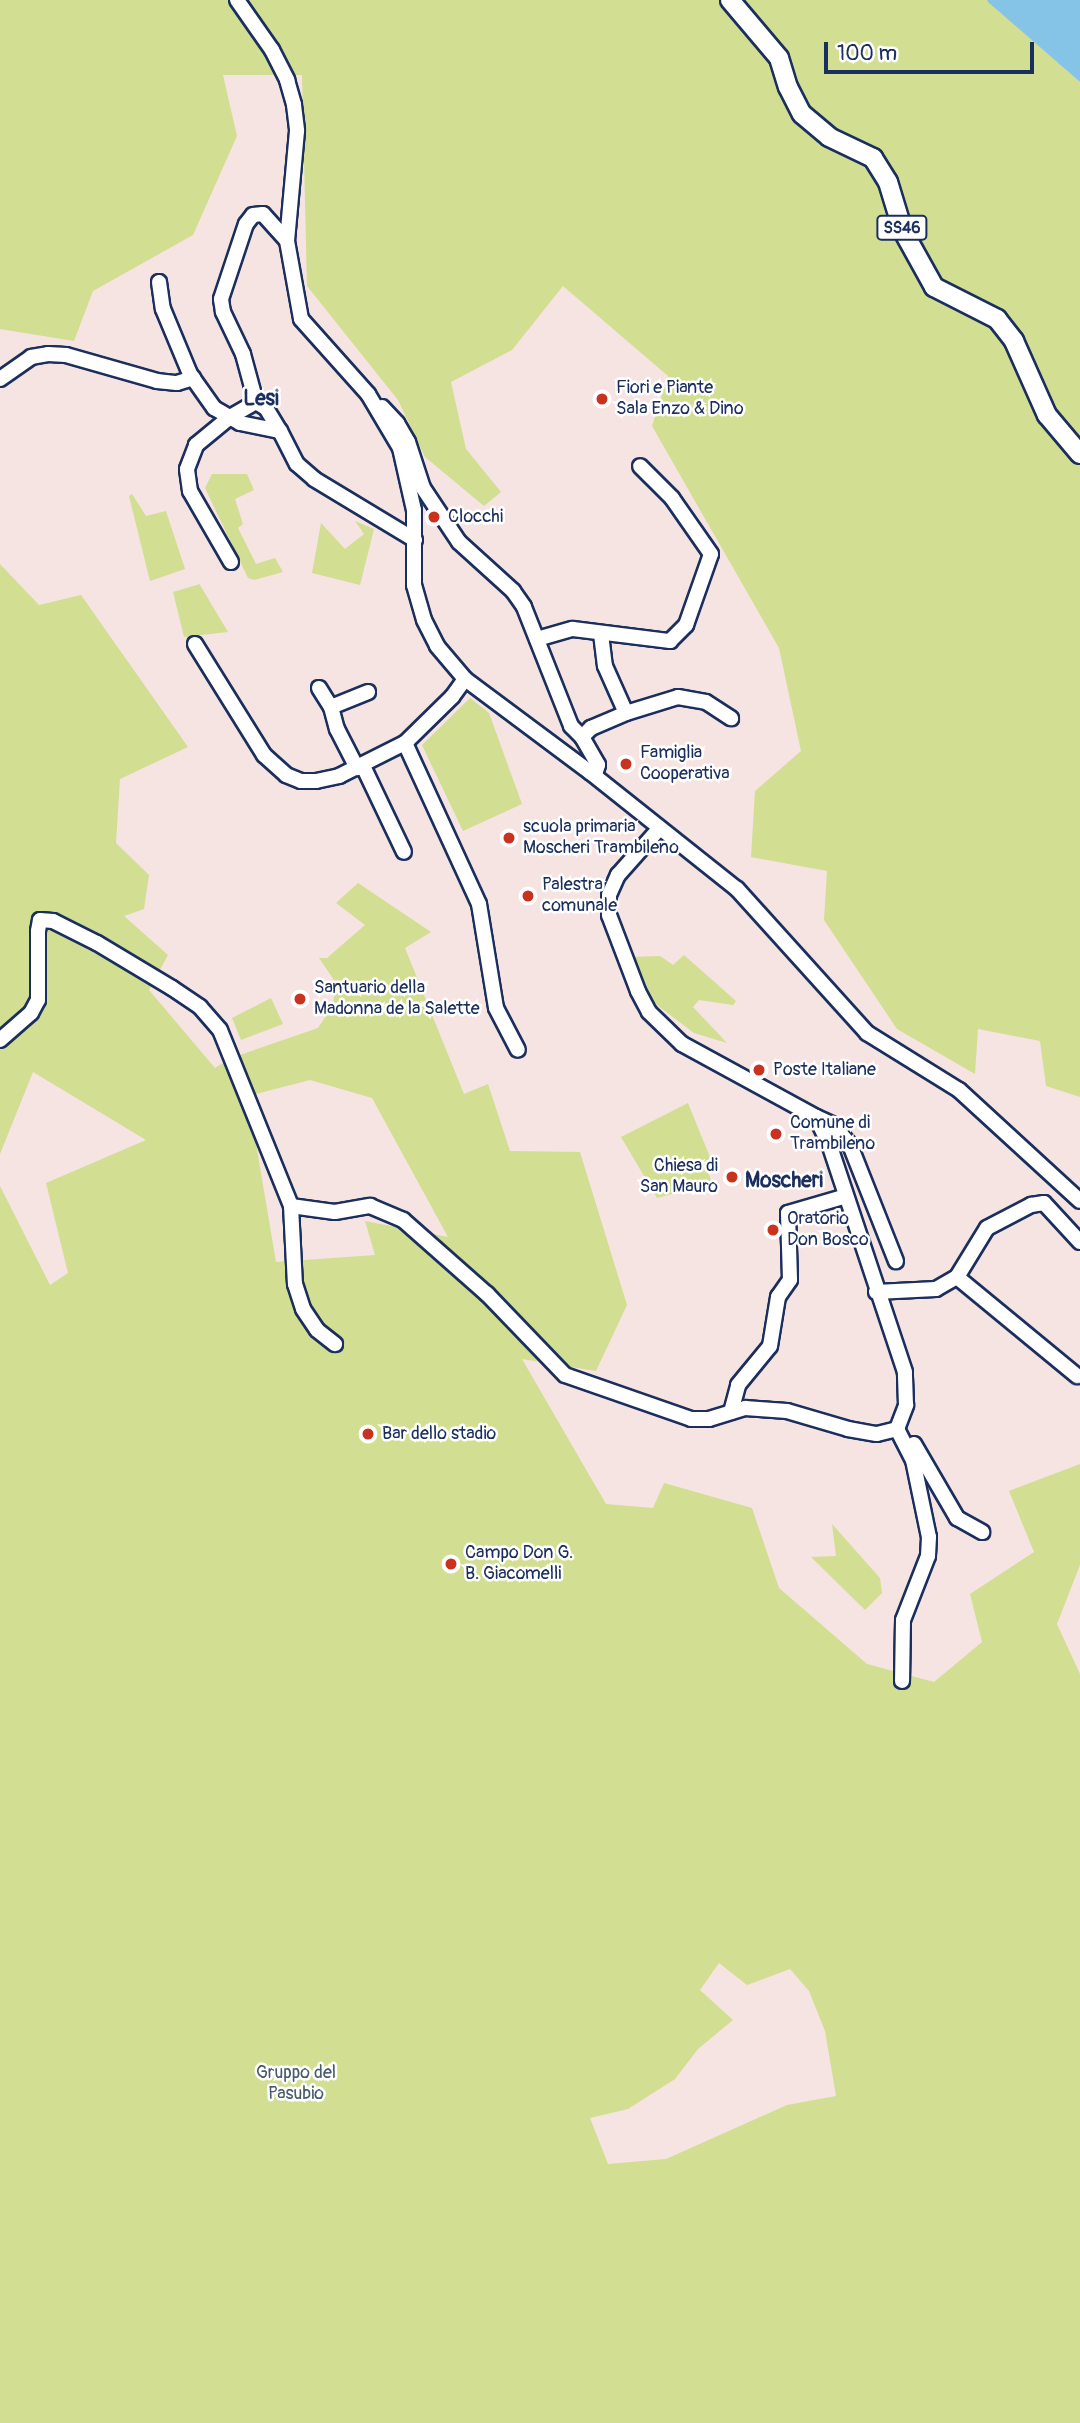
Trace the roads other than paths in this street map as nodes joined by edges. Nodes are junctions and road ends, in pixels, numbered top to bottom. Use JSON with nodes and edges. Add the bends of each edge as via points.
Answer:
{"nodes":[{"id":1,"x":237,"y":0,"type":"edge"},
{"id":2,"x":730,"y":0,"type":"edge"},
{"id":3,"x":287,"y":240,"type":"junction"},
{"id":4,"x":159,"y":282,"type":"dead end"},
{"id":5,"x":193,"y":378,"type":"junction"},
{"id":6,"x":0,"y":379,"type":"edge"},
{"id":7,"x":368,"y":394,"type":"junction"},
{"id":8,"x":256,"y":402,"type":"junction"},
{"id":9,"x":230,"y":417,"type":"junction"},
{"id":10,"x":280,"y":430,"type":"junction"},
{"id":11,"x":1080,"y":454,"type":"edge"},
{"id":12,"x":640,"y":467,"type":"dead end"},
{"id":13,"x":415,"y":540,"type":"junction"},
{"id":14,"x":232,"y":562,"type":"dead end"},
{"id":15,"x":601,"y":634,"type":"junction"},
{"id":16,"x":537,"y":639,"type":"junction"},
{"id":17,"x":195,"y":644,"type":"dead end"},
{"id":18,"x":465,"y":679,"type":"junction"},
{"id":19,"x":319,"y":688,"type":"dead end"},
{"id":20,"x":368,"y":692,"type":"dead end"},
{"id":21,"x":331,"y":707,"type":"junction"},
{"id":22,"x":626,"y":713,"type":"junction"},
{"id":23,"x":731,"y":718,"type":"dead end"},
{"id":24,"x":582,"y":737,"type":"junction"},
{"id":25,"x":405,"y":743,"type":"junction"},
{"id":26,"x":360,"y":767,"type":"junction"},
{"id":27,"x":591,"y":773,"type":"junction"},
{"id":28,"x":659,"y":829,"type":"junction"},
{"id":29,"x":404,"y":852,"type":"dead end"},
{"id":30,"x":0,"y":1040,"type":"edge"},
{"id":31,"x":518,"y":1050,"type":"dead end"},
{"id":32,"x":816,"y":1117,"type":"junction"},
{"id":33,"x":846,"y":1196,"type":"junction"},
{"id":34,"x":1080,"y":1201,"type":"edge"},
{"id":35,"x":291,"y":1206,"type":"junction"},
{"id":36,"x":1080,"y":1242,"type":"edge"},
{"id":37,"x":896,"y":1261,"type":"dead end"},
{"id":38,"x":957,"y":1277,"type":"junction"},
{"id":39,"x":876,"y":1292,"type":"junction"},
{"id":40,"x":334,"y":1344,"type":"dead end"},
{"id":41,"x":1077,"y":1376,"type":"dead end"},
{"id":42,"x":731,"y":1412,"type":"junction"},
{"id":43,"x":899,"y":1431,"type":"junction"},
{"id":44,"x":982,"y":1532,"type":"dead end"},
{"id":45,"x":902,"y":1681,"type":"dead end"}],
"edges":[{"from":1,"to":3,"type":"street","via":[[272,50],[294,105],[297,131]]},
{"from":2,"to":11,"type":"main road","number":"SS46","via":[[779,58],[802,114],[829,137],[873,158],[888,182],[903,231],[934,287],[997,319],[1013,341],[1047,415]]},
{"from":3,"to":7,"type":"street","via":[[300,319]]},
{"from":3,"to":8,"type":"street","via":[[263,214],[253,215],[221,299]]},
{"from":4,"to":5,"type":"street","via":[[163,309]]},
{"from":5,"to":6,"type":"street","via":[[177,383],[156,381],[66,355],[48,355],[31,358]]},
{"from":5,"to":9,"type":"street","via":[[214,408]]},
{"from":7,"to":13,"type":"street","via":[[400,448],[414,510]]},
{"from":7,"to":16,"type":"street","via":[[397,423],[423,488],[459,542],[513,591]]},
{"from":8,"to":9,"type":"street"},
{"from":8,"to":10,"type":"street","via":[[266,408]]},
{"from":9,"to":10,"type":"street"},
{"from":9,"to":14,"type":"street","via":[[196,444],[187,470],[190,491]]},
{"from":10,"to":13,"type":"street","via":[[297,464],[314,479]]},
{"from":12,"to":15,"type":"street","via":[[672,498],[711,554],[710,563],[686,625],[670,640]]},
{"from":13,"to":18,"type":"street","via":[[414,585],[424,620],[436,646]]},
{"from":15,"to":16,"type":"street","via":[[573,629]]},
{"from":15,"to":22,"type":"street","via":[[605,666]]},
{"from":16,"to":24,"type":"street","via":[[571,726]]},
{"from":17,"to":26,"type":"street","via":[[264,755],[286,775],[316,781]]},
{"from":18,"to":25,"type":"street"},
{"from":18,"to":27,"type":"street"},
{"from":19,"to":21,"type":"street"},
{"from":20,"to":21,"type":"street"},
{"from":21,"to":26,"type":"street","via":[[337,729]]},
{"from":22,"to":23,"type":"street","via":[[692,697]]},
{"from":22,"to":24,"type":"street","via":[[591,728]]},
{"from":24,"to":27,"type":"street","via":[[598,765]]},
{"from":25,"to":26,"type":"street"},
{"from":25,"to":31,"type":"street","via":[[479,904],[496,1008]]},
{"from":26,"to":29,"type":"street"},
{"from":27,"to":28,"type":"street"},
{"from":28,"to":32,"type":"street","via":[[618,875],[610,895],[609,915],[649,1012],[682,1044]]},
{"from":28,"to":34,"type":"street","via":[[737,889],[867,1033],[959,1090]]},
{"from":30,"to":35,"type":"street","via":[[31,1013],[38,1000],[35,947],[40,919],[97,943],[200,1007],[220,1030]]},
{"from":32,"to":33,"type":"street"},
{"from":32,"to":37,"type":"street","via":[[832,1124],[850,1144]]},
{"from":33,"to":39,"type":"street"},
{"from":33,"to":42,"type":"street","via":[[788,1213],[790,1280],[778,1297],[770,1346],[738,1385]]},
{"from":35,"to":40,"type":"street","via":[[295,1284],[317,1331]]},
{"from":35,"to":42,"type":"street","via":[[335,1212],[370,1206],[403,1220],[487,1294],[565,1375],[691,1419]]},
{"from":36,"to":38,"type":"street","via":[[1044,1203],[1031,1205],[987,1228]]},
{"from":38,"to":39,"type":"street","via":[[936,1289]]},
{"from":38,"to":41,"type":"street"},
{"from":39,"to":43,"type":"street","via":[[905,1372],[906,1405]]},
{"from":42,"to":43,"type":"street","via":[[745,1408],[786,1411],[848,1429],[877,1434]]},
{"from":43,"to":44,"type":"street","via":[[915,1445],[957,1517]]},
{"from":43,"to":45,"type":"street","via":[[914,1460],[929,1537],[928,1556],[903,1620]]}]}
